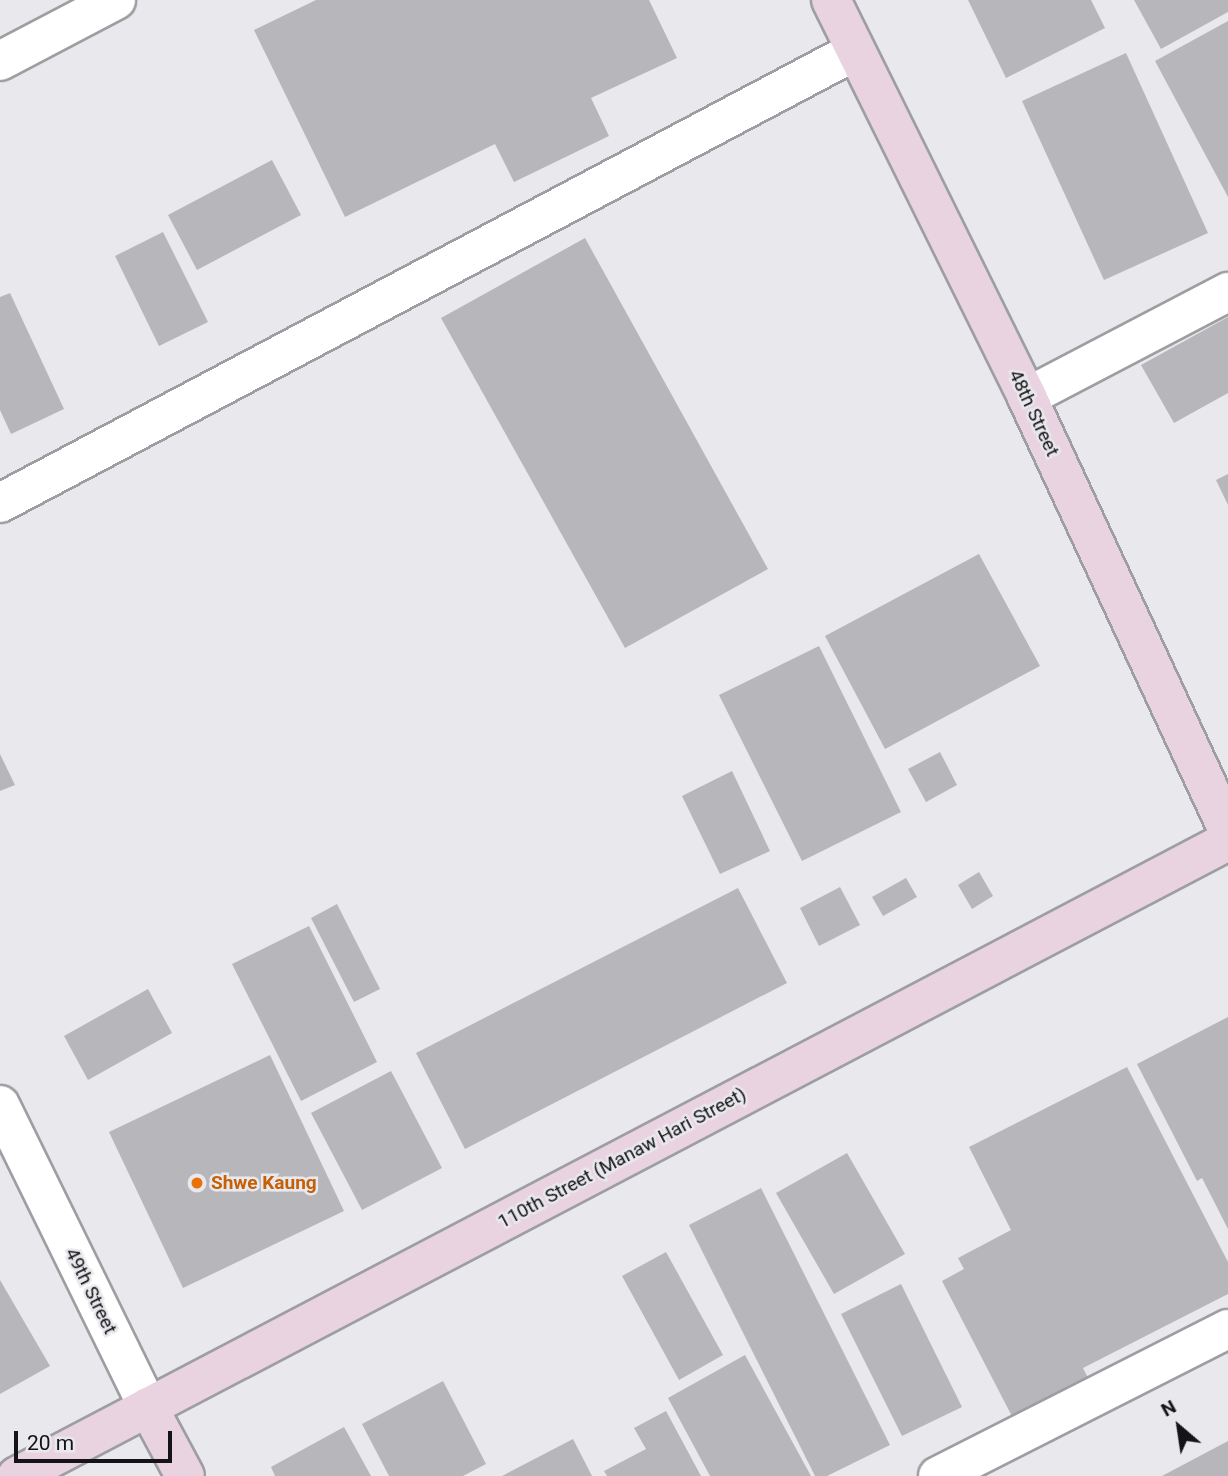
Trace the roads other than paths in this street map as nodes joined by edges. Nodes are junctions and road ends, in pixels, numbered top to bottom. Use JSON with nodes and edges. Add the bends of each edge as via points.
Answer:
{"nodes":[{"id":1,"x":116,"y":0,"type":"edge"},
{"id":2,"x":831,"y":0,"type":"edge"},
{"id":3,"x":855,"y":51,"type":"junction"},
{"id":4,"x":0,"y":61,"type":"edge"},
{"id":5,"x":1228,"y":292,"type":"edge"},
{"id":6,"x":1027,"y":397,"type":"junction"},
{"id":7,"x":0,"y":503,"type":"edge"},
{"id":8,"x":1228,"y":831,"type":"edge"},
{"id":9,"x":1228,"y":841,"type":"edge"},
{"id":10,"x":0,"y":1105,"type":"edge"},
{"id":11,"x":1228,"y":1329,"type":"edge"},
{"id":12,"x":148,"y":1407,"type":"junction"},
{"id":13,"x":17,"y":1476,"type":"edge"},
{"id":14,"x":185,"y":1476,"type":"edge"},
{"id":15,"x":939,"y":1476,"type":"edge"}],
"edges":[{"from":1,"to":4,"type":"street"},
{"from":2,"to":3,"type":"main road","name":"48th Street"},
{"from":3,"to":6,"type":"main road","name":"48th Street"},
{"from":3,"to":7,"type":"street"},
{"from":5,"to":6,"type":"street"},
{"from":6,"to":8,"type":"main road","name":"48th Street"},
{"from":9,"to":12,"type":"main road","name":"110th Street (Manaw Hari Street)"},
{"from":10,"to":12,"type":"street","name":"49th Street"},
{"from":11,"to":15,"type":"street"},
{"from":12,"to":13,"type":"main road","name":"110th Street (Manaw Hari Street)"},
{"from":12,"to":14,"type":"main road","name":"49th Street"}]}
